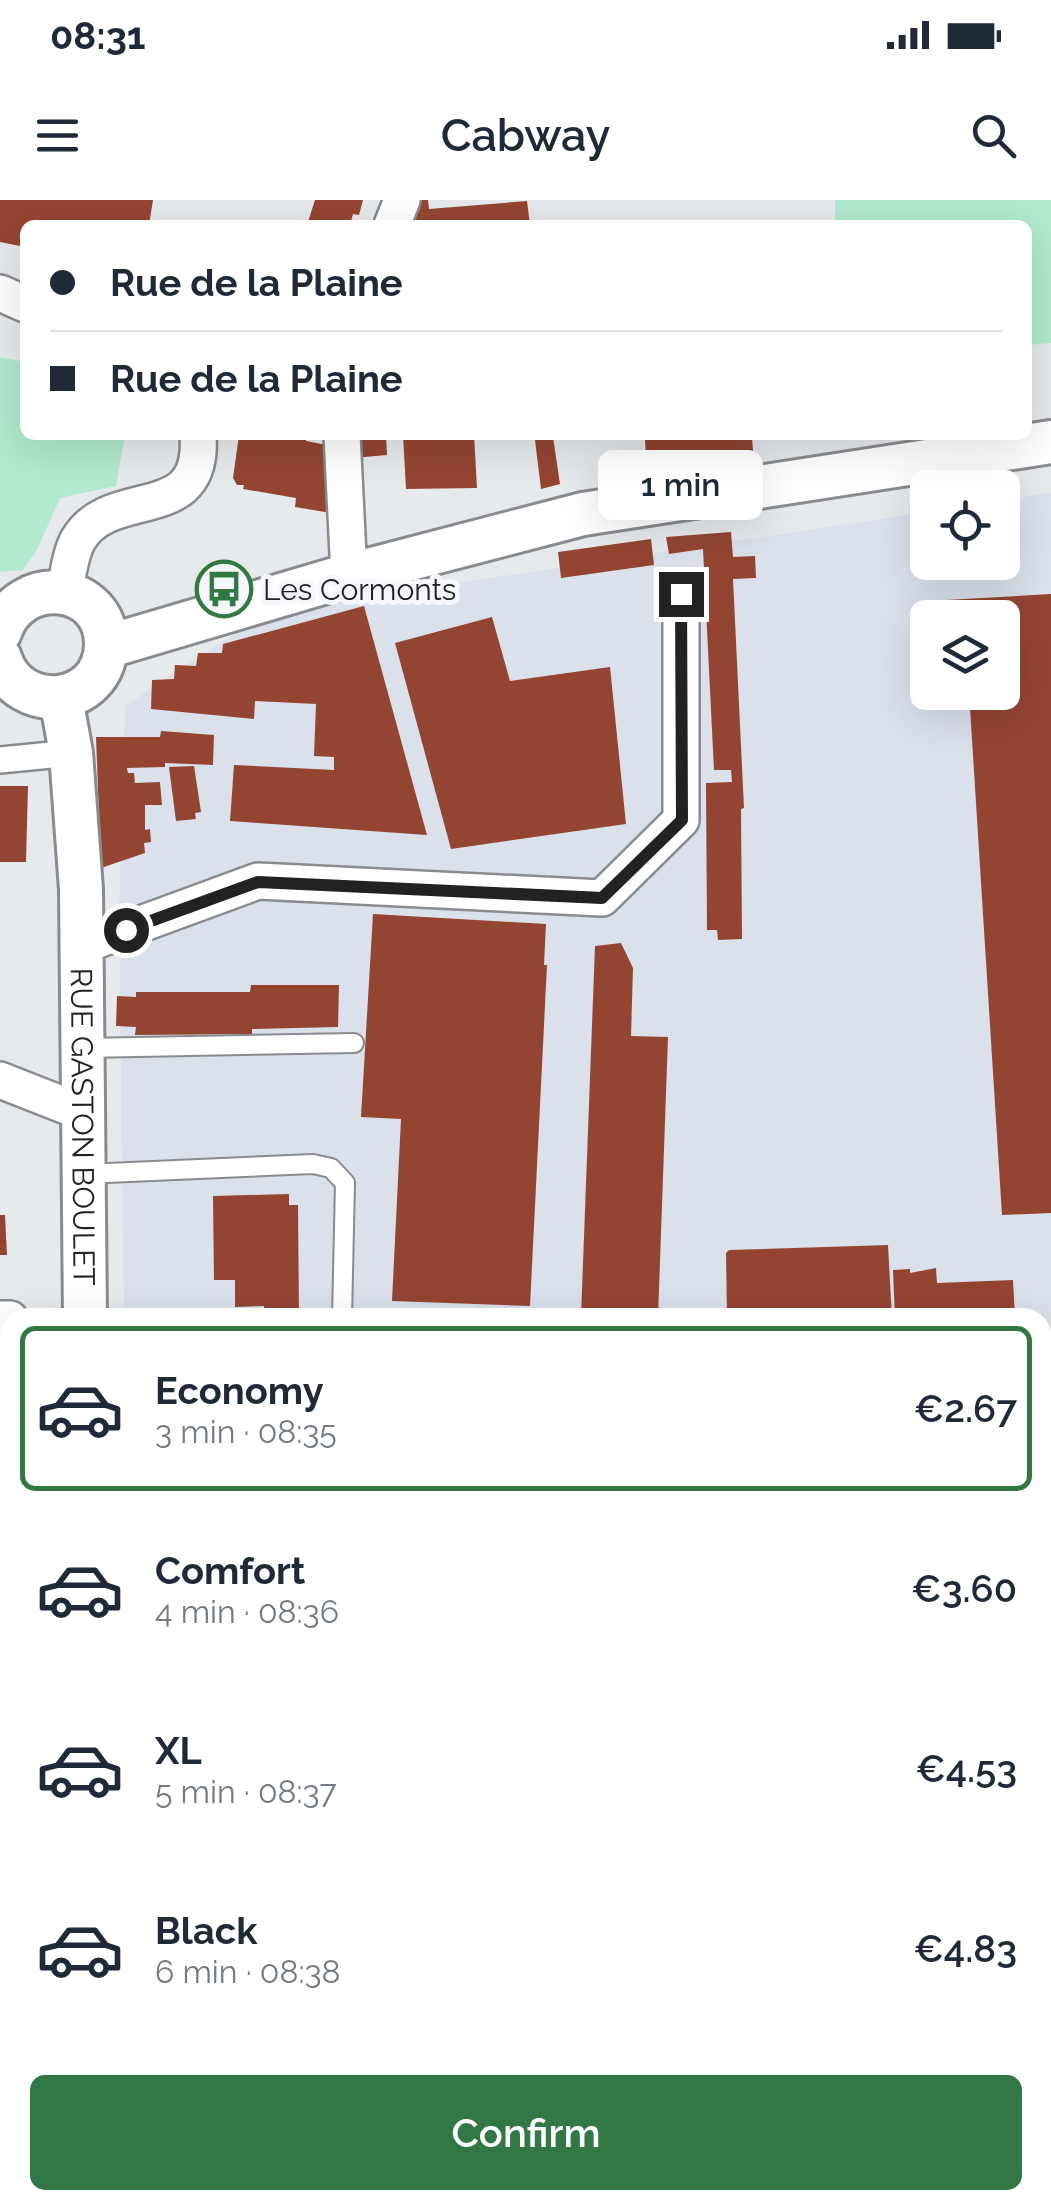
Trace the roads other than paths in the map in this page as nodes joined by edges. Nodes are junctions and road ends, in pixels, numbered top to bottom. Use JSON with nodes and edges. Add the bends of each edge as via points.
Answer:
{"nodes":[{"id":1,"x":198,"y":440,"type":"edge"},
{"id":2,"x":342,"y":440,"type":"edge"},
{"id":3,"x":1051,"y":442,"type":"edge"},
{"id":4,"x":350,"y":575,"type":"junction"},
{"id":5,"x":64,"y":593,"type":"junction"},
{"id":6,"x":681,"y":594,"type":"dead end"},
{"id":7,"x":1,"y":634,"type":"edge"},
{"id":8,"x":106,"y":647,"type":"junction"},
{"id":9,"x":61,"y":698,"type":"junction"},
{"id":10,"x":72,"y":753,"type":"junction"},
{"id":11,"x":0,"y":760,"type":"edge"},
{"id":12,"x":81,"y":951,"type":"junction"},
{"id":13,"x":354,"y":1042,"type":"dead end"},
{"id":14,"x":84,"y":1048,"type":"junction"},
{"id":15,"x":0,"y":1080,"type":"edge"},
{"id":16,"x":84,"y":1113,"type":"junction"},
{"id":17,"x":84,"y":1174,"type":"junction"},
{"id":18,"x":85,"y":1308,"type":"edge"},
{"id":19,"x":342,"y":1308,"type":"edge"}],
"edges":[{"from":1,"to":5,"type":"street","via":[[200,455],[188,483],[164,500],[102,515],[78,540]]},
{"from":2,"to":4,"type":"street"},
{"from":3,"to":4,"type":"street","via":[[583,514]]},
{"from":4,"to":8,"type":"street"},
{"from":5,"to":7,"type":"street","via":[[23,600]]},
{"from":5,"to":8,"type":"street","via":[[92,608]]},
{"from":6,"to":12,"type":"street","via":[[682,820],[602,898],[258,882]]},
{"from":7,"to":9,"type":"street","via":[[7,674],[21,689]]},
{"from":8,"to":9,"type":"street","via":[[89,684]]},
{"from":9,"to":10,"type":"street","name":"RUE GASTON BOULET"},
{"from":10,"to":11,"type":"street"},
{"from":10,"to":12,"type":"street","name":"RUE GASTON BOULET"},
{"from":12,"to":14,"type":"street","name":"RUE GASTON BOULET"},
{"from":13,"to":14,"type":"lane"},
{"from":14,"to":16,"type":"street","name":"RUE GASTON BOULET"},
{"from":15,"to":16,"type":"street"},
{"from":16,"to":17,"type":"street","name":"RUE GASTON BOULET"},
{"from":17,"to":18,"type":"street","name":"RUE GASTON BOULET"},
{"from":17,"to":19,"type":"lane","via":[[330,1168],[345,1183]]}]}
